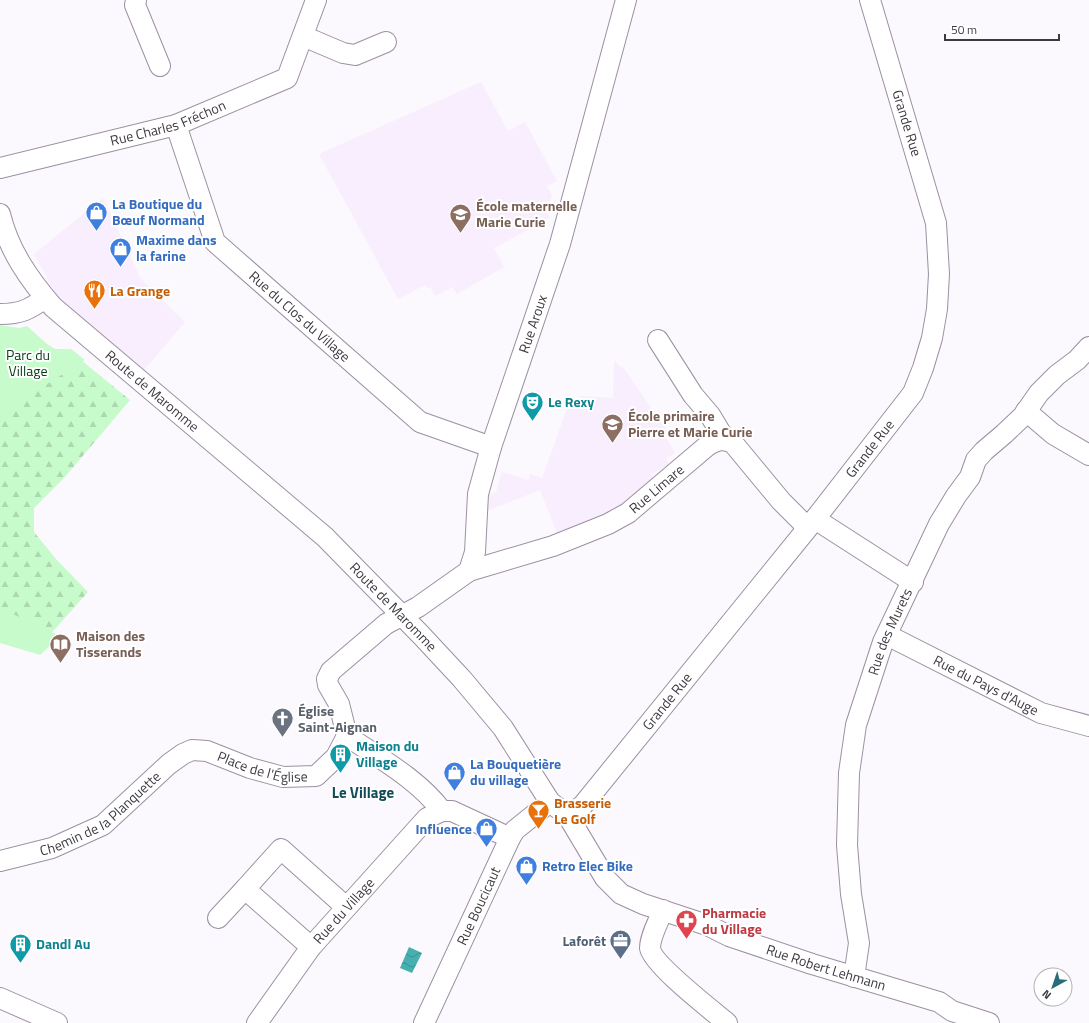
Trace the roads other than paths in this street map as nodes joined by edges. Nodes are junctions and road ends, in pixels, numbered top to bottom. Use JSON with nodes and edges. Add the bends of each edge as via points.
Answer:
{"nodes":[{"id":1,"x":136,"y":0,"type":"edge"},
{"id":2,"x":316,"y":0,"type":"edge"},
{"id":3,"x":626,"y":0,"type":"edge"},
{"id":4,"x":870,"y":0,"type":"edge"},
{"id":5,"x":303,"y":36,"type":"junction"},
{"id":6,"x":386,"y":42,"type":"dead end"},
{"id":7,"x":160,"y":66,"type":"dead end"},
{"id":8,"x":176,"y":125,"type":"junction"},
{"id":9,"x":0,"y":168,"type":"edge"},
{"id":10,"x":0,"y":214,"type":"edge"},
{"id":11,"x":45,"y":298,"type":"junction"},
{"id":12,"x":0,"y":314,"type":"edge"},
{"id":13,"x":658,"y":340,"type":"dead end"},
{"id":14,"x":1089,"y":347,"type":"edge"},
{"id":15,"x":1026,"y":411,"type":"junction"},
{"id":16,"x":725,"y":440,"type":"junction"},
{"id":17,"x":491,"y":447,"type":"junction"},
{"id":18,"x":1089,"y":455,"type":"edge"},
{"id":19,"x":811,"y":523,"type":"junction"},
{"id":20,"x":469,"y":571,"type":"junction"},
{"id":21,"x":913,"y":582,"type":"junction"},
{"id":22,"x":402,"y":616,"type":"junction"},
{"id":23,"x":887,"y":635,"type":"junction"},
{"id":24,"x":1089,"y":726,"type":"edge"},
{"id":25,"x":347,"y":736,"type":"junction"},
{"id":26,"x":192,"y":750,"type":"joint"},
{"id":27,"x":550,"y":802,"type":"junction"},
{"id":28,"x":442,"y":811,"type":"junction"},
{"id":29,"x":568,"y":816,"type":"junction"},
{"id":30,"x":510,"y":838,"type":"junction"},
{"id":31,"x":0,"y":861,"type":"edge"},
{"id":32,"x":245,"y":889,"type":"junction"},
{"id":33,"x":346,"y":907,"type":"junction"},
{"id":34,"x":662,"y":910,"type":"junction"},
{"id":35,"x":218,"y":918,"type":"dead end"},
{"id":36,"x":311,"y":947,"type":"junction"},
{"id":37,"x":854,"y":977,"type":"junction"},
{"id":38,"x":0,"y":998,"type":"edge"},
{"id":39,"x":57,"y":1023,"type":"edge"},
{"id":40,"x":257,"y":1023,"type":"edge"},
{"id":41,"x":424,"y":1023,"type":"edge"},
{"id":42,"x":727,"y":1023,"type":"edge"},
{"id":43,"x":989,"y":1023,"type":"edge"}],
"edges":[{"from":1,"to":7,"type":"street"},
{"from":2,"to":5,"type":"street","name":"Rue Charles Fréchon"},
{"from":3,"to":17,"type":"street","name":"Rue Aroux","via":[[560,244]]},
{"from":4,"to":19,"type":"street","name":"Grande Rue","via":[[936,223],[939,274],[937,309],[932,338],[913,393]]},
{"from":5,"to":6,"type":"street","via":[[343,53],[355,55]]},
{"from":5,"to":8,"type":"street","name":"Rue Charles Fréchon","via":[[287,78]]},
{"from":8,"to":9,"type":"street","name":"Rue Charles Fréchon"},
{"from":8,"to":17,"type":"street","name":"Rue du Clos du Village","via":[[215,242],[420,422]]},
{"from":10,"to":11,"type":"street","name":"Route de Maromme","via":[[18,261]]},
{"from":11,"to":12,"type":"street","via":[[32,308],[17,314]]},
{"from":11,"to":22,"type":"street","name":"Route de Maromme","via":[[325,537]]},
{"from":13,"to":16,"type":"street"},
{"from":14,"to":15,"type":"street","name":"Rue des Murets","via":[[1057,375]]},
{"from":15,"to":18,"type":"street","via":[[1053,434]]},
{"from":15,"to":21,"type":"street","name":"Rue des Murets","via":[[976,460],[970,477],[939,524]]},
{"from":16,"to":19,"type":"street","via":[[733,443],[781,501]]},
{"from":16,"to":20,"type":"street","name":"Rue Limare","via":[[717,440],[707,446],[628,513],[608,524],[553,546]]},
{"from":17,"to":20,"type":"street","name":"Rue Aroux","via":[[478,494],[475,552]]},
{"from":19,"to":21,"type":"street"},
{"from":19,"to":29,"type":"street","name":"Grande Rue","via":[[583,805]]},
{"from":20,"to":22,"type":"street"},
{"from":21,"to":23,"type":"street","name":"Rue des Murets"},
{"from":22,"to":25,"type":"street","via":[[386,624],[331,671],[327,679],[328,686],[339,704]]},
{"from":22,"to":27,"type":"street","name":"Route de Maromme","via":[[486,706]]},
{"from":23,"to":24,"type":"street","name":"Rue du Pays d'Auge","via":[[1040,713]]},
{"from":23,"to":37,"type":"street","name":"Rue des Murets","via":[[856,725],[849,773],[847,845],[851,894],[859,942]]},
{"from":25,"to":26,"type":"street","name":"Place de l'Église","via":[[336,757],[316,776],[283,777],[250,768],[207,751]]},
{"from":25,"to":28,"type":"street","via":[[407,777],[434,800]]},
{"from":26,"to":31,"type":"street","name":"Chemin de la Planquette","via":[[169,764],[103,825],[52,848]]},
{"from":27,"to":29,"type":"street","name":"Route de Maromme"},
{"from":27,"to":30,"type":"street","name":"Rue Boucicaut","via":[[515,830]]},
{"from":28,"to":30,"type":"street","via":[[452,811]]},
{"from":28,"to":33,"type":"street","name":"Rue du Village","via":[[428,818]]},
{"from":29,"to":34,"type":"street","name":"Route de Maromme","via":[[612,886],[630,899]]},
{"from":30,"to":41,"type":"street","name":"Rue Boucicaut"},
{"from":32,"to":33,"type":"street","via":[[281,849]]},
{"from":32,"to":35,"type":"street"},
{"from":32,"to":36,"type":"street"},
{"from":33,"to":36,"type":"street","name":"Rue du Village"},
{"from":34,"to":37,"type":"street","name":"Rue Robert Lehmann","via":[[707,925],[729,936]]},
{"from":34,"to":42,"type":"street","via":[[650,946],[653,956],[675,979]]},
{"from":36,"to":40,"type":"street","name":"Rue du Village"},
{"from":37,"to":43,"type":"street","name":"Rue Robert Lehmann","via":[[939,1002],[952,1010]]},
{"from":38,"to":39,"type":"street"}]}
